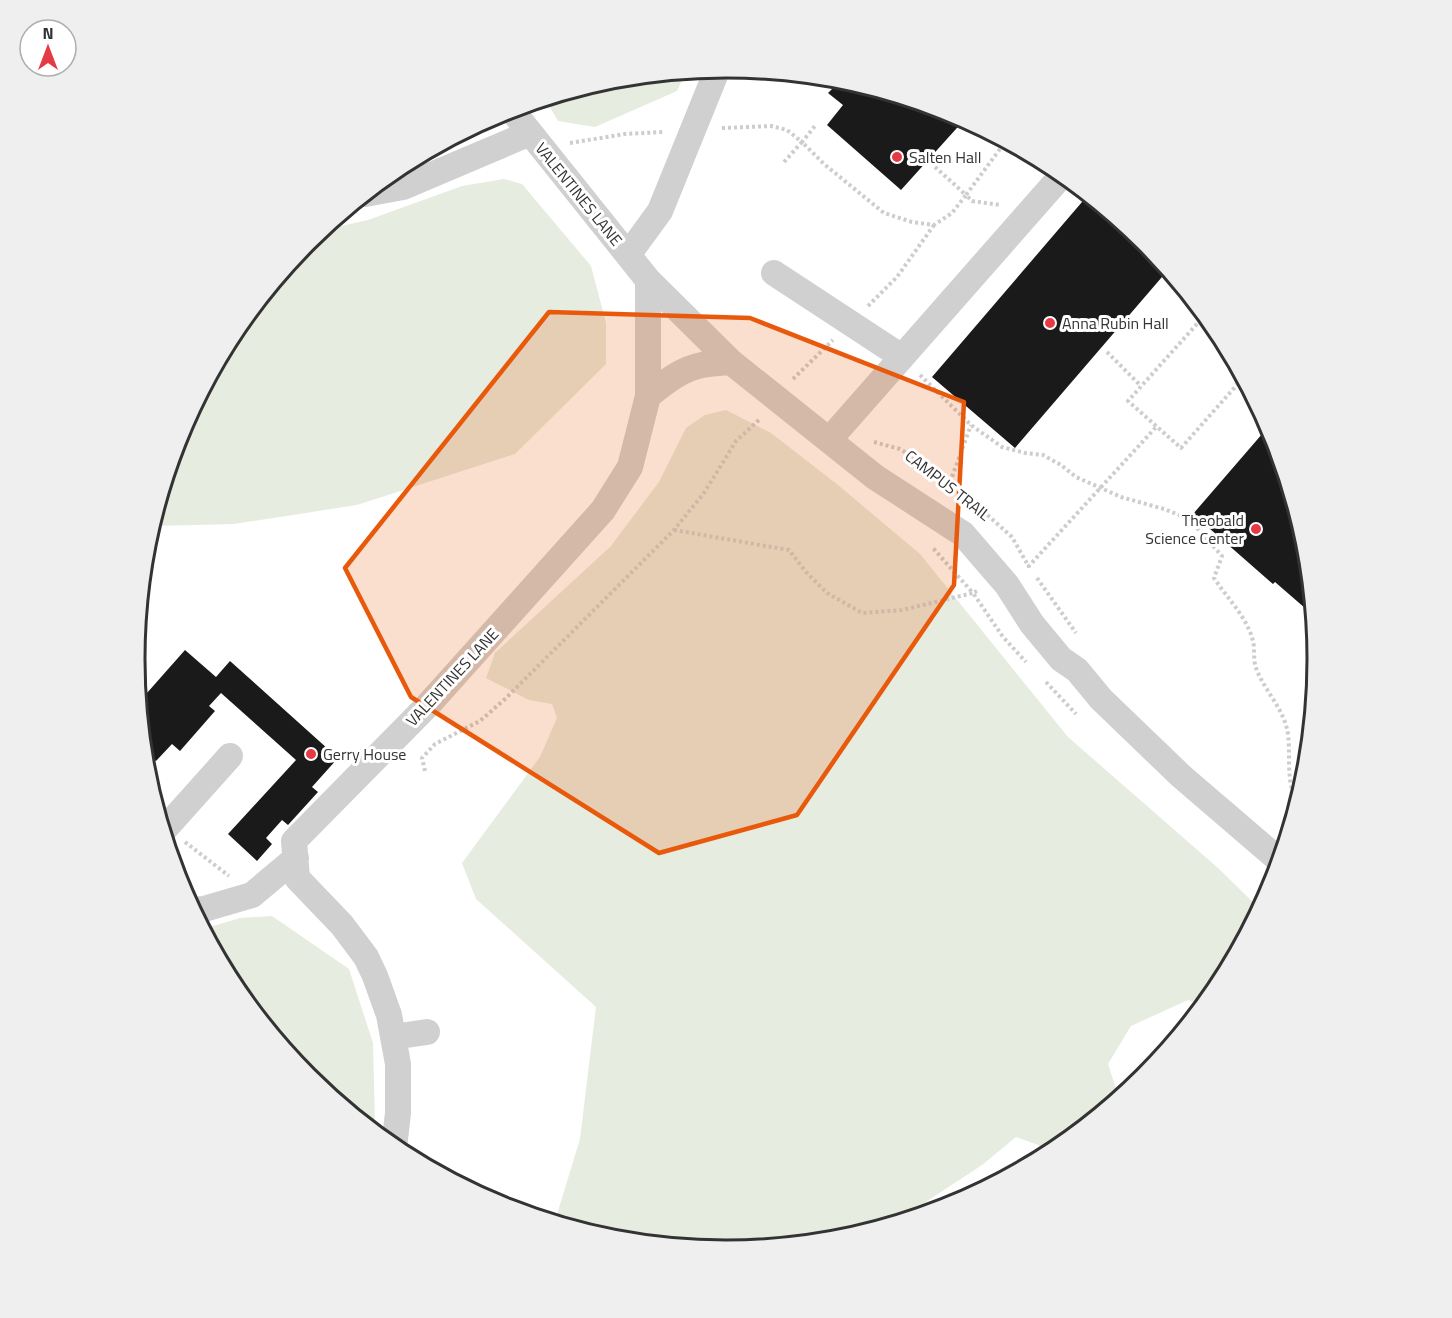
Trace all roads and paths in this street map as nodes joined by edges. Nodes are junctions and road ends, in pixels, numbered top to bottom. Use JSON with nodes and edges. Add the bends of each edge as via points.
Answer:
{"nodes":[{"id":1,"x":714,"y":78,"type":"edge"},
{"id":2,"x":517,"y":117,"type":"edge"},
{"id":3,"x":530,"y":134,"type":"junction"},
{"id":4,"x":1001,"y":148,"type":"edge"},
{"id":5,"x":784,"y":162,"type":"dead end"},
{"id":6,"x":935,"y":167,"type":"dead end"},
{"id":7,"x":1057,"y":181,"type":"edge"},
{"id":8,"x":382,"y":191,"type":"edge"},
{"id":9,"x":966,"y":195,"type":"junction"},
{"id":10,"x":1002,"y":205,"type":"dead end"},
{"id":11,"x":934,"y":225,"type":"junction"},
{"id":12,"x":628,"y":255,"type":"junction"},
{"id":13,"x":774,"y":273,"type":"dead end"},
{"id":14,"x":897,"y":278,"type":"dead end"},
{"id":15,"x":648,"y":280,"type":"junction"},
{"id":16,"x":1199,"y":322,"type":"edge"},
{"id":17,"x":1107,"y":352,"type":"dead end"},
{"id":18,"x":902,"y":357,"type":"junction"},
{"id":19,"x":731,"y":362,"type":"junction"},
{"id":20,"x":1141,"y":386,"type":"junction"},
{"id":21,"x":1238,"y":386,"type":"edge"},
{"id":22,"x":648,"y":396,"type":"junction"},
{"id":23,"x":766,"y":414,"type":"dead end"},
{"id":24,"x":971,"y":424,"type":"junction"},
{"id":25,"x":1157,"y":426,"type":"junction"},
{"id":26,"x":836,"y":432,"type":"junction"},
{"id":27,"x":1100,"y":488,"type":"junction"},
{"id":28,"x":947,"y":489,"type":"junction"},
{"id":29,"x":674,"y":530,"type":"junction"},
{"id":30,"x":928,"y":542,"type":"dead end"},
{"id":31,"x":1029,"y":567,"type":"junction"},
{"id":32,"x":1002,"y":579,"type":"junction"},
{"id":33,"x":974,"y":592,"type":"junction"},
{"id":34,"x":1081,"y":639,"type":"dead end"},
{"id":35,"x":230,"y":756,"type":"dead end"},
{"id":36,"x":425,"y":771,"type":"dead end"},
{"id":37,"x":1293,"y":786,"type":"edge"},
{"id":38,"x":170,"y":824,"type":"edge"},
{"id":39,"x":171,"y":830,"type":"edge"},
{"id":40,"x":1273,"y":855,"type":"edge"},
{"id":41,"x":296,"y":858,"type":"junction"},
{"id":42,"x":252,"y":895,"type":"junction"},
{"id":43,"x":202,"y":909,"type":"edge"},
{"id":44,"x":427,"y":1032,"type":"dead end"},
{"id":45,"x":393,"y":1037,"type":"junction"},
{"id":46,"x":395,"y":1137,"type":"edge"}],
"edges":[{"from":1,"to":12,"type":"street","via":[[660,211]]},
{"from":2,"to":3,"type":"street","name":"VALENTINES LANE"},
{"from":3,"to":8,"type":"street","via":[[403,187]]},
{"from":3,"to":12,"type":"street","name":"VALENTINES LANE"},
{"from":4,"to":9,"type":"path"},
{"from":5,"to":11,"type":"path","via":[[802,142],[884,213]]},
{"from":6,"to":9,"type":"path"},
{"from":7,"to":18,"type":"street"},
{"from":9,"to":10,"type":"path","via":[[972,201]]},
{"from":9,"to":11,"type":"path"},
{"from":11,"to":14,"type":"path"},
{"from":12,"to":15,"type":"street","name":"VALENTINES LANE"},
{"from":13,"to":18,"type":"street"},
{"from":15,"to":19,"type":"street","name":"VALENTINES LANE"},
{"from":15,"to":22,"type":"street","name":"VALENTINES LANE"},
{"from":16,"to":20,"type":"path"},
{"from":17,"to":20,"type":"path"},
{"from":18,"to":24,"type":"path"},
{"from":18,"to":26,"type":"street"},
{"from":19,"to":22,"type":"street","via":[[702,364],[687,370]]},
{"from":19,"to":26,"type":"street","name":"VALENTINES LANE"},
{"from":20,"to":25,"type":"path","via":[[1128,400]]},
{"from":21,"to":25,"type":"path","via":[[1181,448]]},
{"from":22,"to":41,"type":"street","name":"VALENTINES LANE","via":[[630,467],[603,510],[428,705],[294,841]]},
{"from":23,"to":29,"type":"path","via":[[736,441],[704,494]]},
{"from":24,"to":27,"type":"path","via":[[1002,447],[1043,455]]},
{"from":24,"to":28,"type":"path"},
{"from":25,"to":27,"type":"path"},
{"from":26,"to":28,"type":"path","name":"CAMPUS TRAIL","via":[[900,448],[936,472]]},
{"from":26,"to":32,"type":"street","name":"VALENTINES LANE","via":[[875,477],[963,534]]},
{"from":27,"to":31,"type":"path"},
{"from":27,"to":37,"type":"path","via":[[1189,519],[1222,556],[1214,578],[1242,617],[1252,640],[1256,668],[1287,729]]},
{"from":28,"to":31,"type":"path","name":"CAMPUS TRAIL","via":[[984,512],[1012,537]]},
{"from":29,"to":33,"type":"path","via":[[789,550],[827,593],[862,613],[902,610]]},
{"from":29,"to":36,"type":"path","via":[[506,699],[480,721],[435,744],[422,758]]},
{"from":30,"to":33,"type":"path"},
{"from":31,"to":32,"type":"path"},
{"from":31,"to":34,"type":"path","name":"CAMPUS TRAIL"},
{"from":32,"to":33,"type":"path"},
{"from":32,"to":40,"type":"street","name":"VALENTINES LANE","via":[[1061,659],[1077,670],[1101,699],[1181,776]]},
{"from":35,"to":38,"type":"street"},
{"from":39,"to":42,"type":"path"},
{"from":41,"to":42,"type":"street"},
{"from":41,"to":45,"type":"street","via":[[297,878],[366,957],[389,1015]]},
{"from":42,"to":43,"type":"street"},
{"from":44,"to":45,"type":"street"},
{"from":45,"to":46,"type":"street","via":[[398,1064]]}]}
